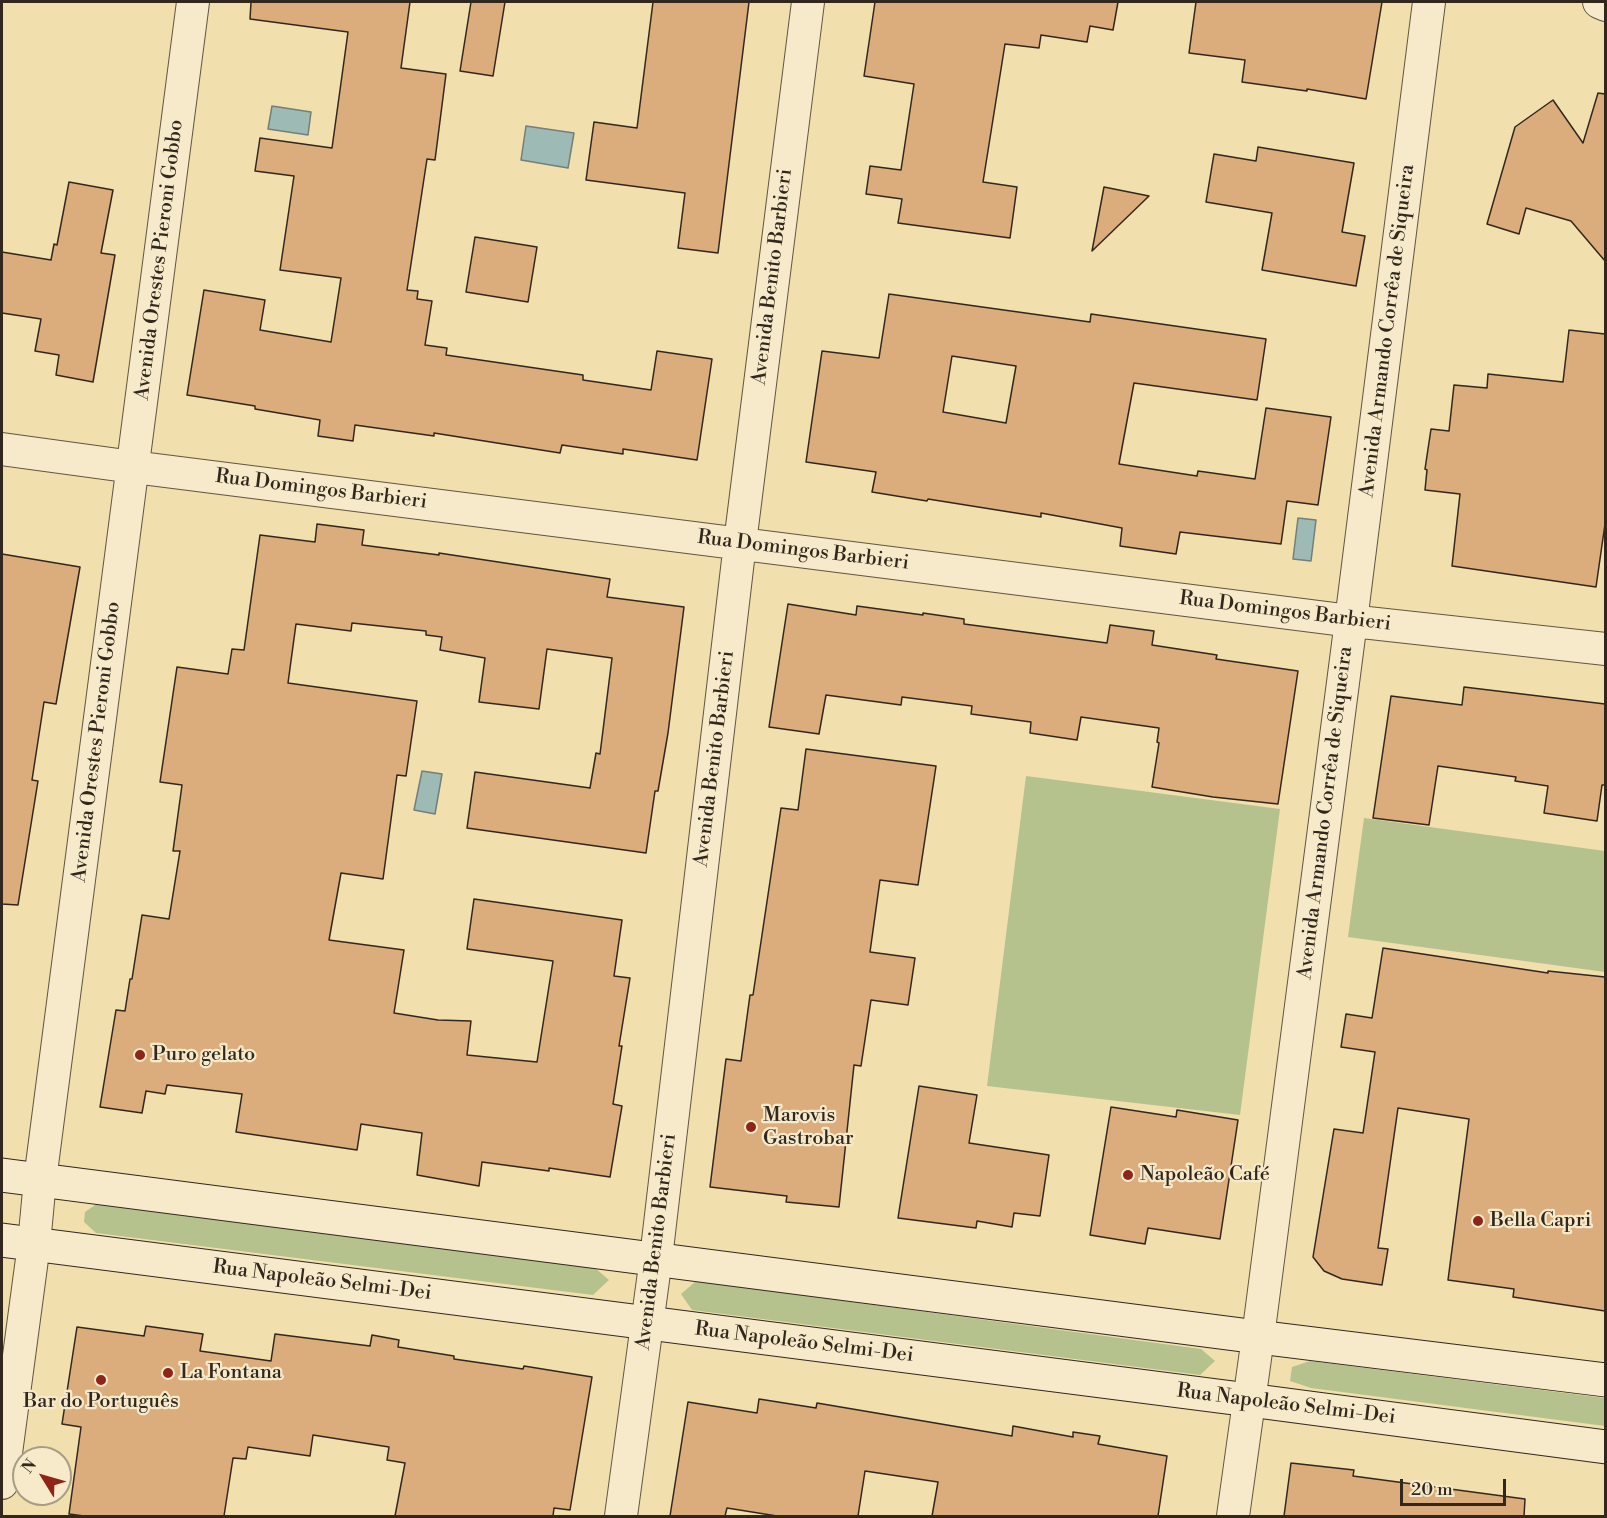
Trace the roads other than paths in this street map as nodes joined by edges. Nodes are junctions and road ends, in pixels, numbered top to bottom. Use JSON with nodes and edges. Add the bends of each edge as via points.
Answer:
{"nodes":[{"id":1,"x":193,"y":2,"type":"edge"},
{"id":2,"x":808,"y":2,"type":"edge"},
{"id":3,"x":1429,"y":2,"type":"edge"},
{"id":4,"x":1599,"y":2,"type":"edge"},
{"id":5,"x":1605,"y":5,"type":"edge"},
{"id":6,"x":2,"y":449,"type":"edge"},
{"id":7,"x":133,"y":467,"type":"junction"},
{"id":8,"x":740,"y":543,"type":"junction"},
{"id":9,"x":1351,"y":621,"type":"junction"},
{"id":10,"x":1605,"y":649,"type":"edge"},
{"id":11,"x":2,"y":1175,"type":"edge"},
{"id":12,"x":40,"y":1180,"type":"junction"},
{"id":13,"x":2,"y":1240,"type":"edge"},
{"id":14,"x":34,"y":1244,"type":"junction"},
{"id":15,"x":656,"y":1258,"type":"junction"},
{"id":16,"x":647,"y":1323,"type":"junction"},
{"id":17,"x":1258,"y":1337,"type":"junction"},
{"id":18,"x":1605,"y":1380,"type":"edge"},
{"id":19,"x":1249,"y":1400,"type":"junction"},
{"id":20,"x":1605,"y":1447,"type":"edge"},
{"id":21,"x":2,"y":1483,"type":"edge"},
{"id":22,"x":621,"y":1516,"type":"edge"},
{"id":23,"x":1233,"y":1516,"type":"edge"}],
"edges":[{"from":1,"to":7,"type":"street","name":"Avenida Orestes Pieroni Gobbo"},
{"from":2,"to":8,"type":"street","name":"Avenida Benito Barbieri"},
{"from":3,"to":9,"type":"street","name":"Avenida Armando Corrêa de Siqueira"},
{"from":4,"to":5,"type":"street"},
{"from":6,"to":7,"type":"street","name":"Rua Domingos Barbieri"},
{"from":7,"to":8,"type":"street","name":"Rua Domingos Barbieri"},
{"from":7,"to":12,"type":"street","name":"Avenida Orestes Pieroni Gobbo"},
{"from":8,"to":9,"type":"street","name":"Rua Domingos Barbieri"},
{"from":8,"to":15,"type":"street","name":"Avenida Benito Barbieri"},
{"from":9,"to":10,"type":"street","name":"Rua Domingos Barbieri"},
{"from":9,"to":17,"type":"street","name":"Avenida Armando Corrêa de Siqueira"},
{"from":11,"to":12,"type":"main road"},
{"from":12,"to":14,"type":"street","name":"Avenida Orestes Pieroni Gobbo"},
{"from":12,"to":15,"type":"main road"},
{"from":13,"to":14,"type":"main road","name":"Rua Napoleão Selmi-Dei"},
{"from":14,"to":16,"type":"main road","name":"Rua Napoleão Selmi-Dei"},
{"from":14,"to":21,"type":"street","name":"Avenida Orestes Pieroni Gobbo"},
{"from":15,"to":16,"type":"street","name":"Avenida Benito Barbieri"},
{"from":15,"to":17,"type":"main road"},
{"from":16,"to":19,"type":"main road","name":"Rua Napoleão Selmi-Dei"},
{"from":16,"to":22,"type":"street","name":"Avenida Benito Barbieri"},
{"from":17,"to":18,"type":"main road"},
{"from":17,"to":19,"type":"street","name":"Avenida Armando Corrêa de Siqueira"},
{"from":19,"to":20,"type":"main road","name":"Rua Napoleão Selmi-Dei"},
{"from":19,"to":23,"type":"street","name":"Avenida Armando Corrêa de Siqueira"}]}
